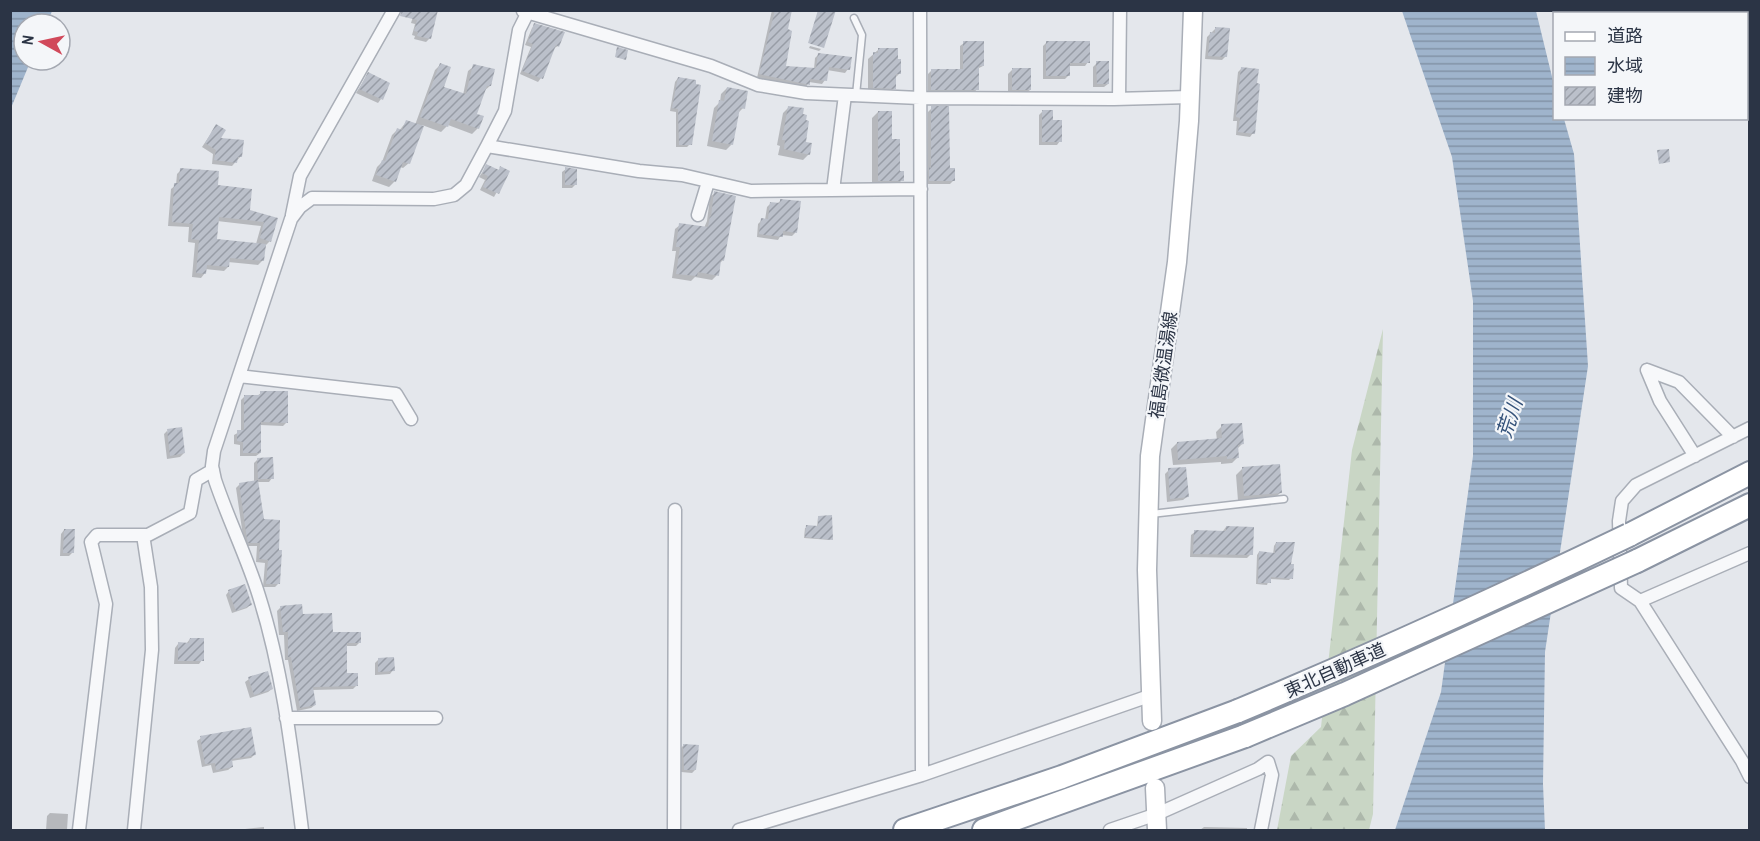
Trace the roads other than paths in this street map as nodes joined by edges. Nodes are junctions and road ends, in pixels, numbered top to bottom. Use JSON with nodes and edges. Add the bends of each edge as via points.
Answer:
{"nodes":[{"id":1,"x":394,"y":10,"type":"edge"},
{"id":2,"x":920,"y":10,"type":"edge"},
{"id":3,"x":1120,"y":10,"type":"edge"},
{"id":4,"x":1193,"y":10,"type":"edge"},
{"id":5,"x":526,"y":11,"type":"edge"},
{"id":6,"x":854,"y":18,"type":"dead end"},
{"id":7,"x":850,"y":95,"type":"junction"},
{"id":8,"x":1190,"y":97,"type":"junction"},
{"id":9,"x":920,"y":98,"type":"junction"},
{"id":10,"x":1119,"y":99,"type":"junction"},
{"id":11,"x":487,"y":146,"type":"junction"},
{"id":12,"x":708,"y":182,"type":"junction"},
{"id":13,"x":921,"y":189,"type":"junction"},
{"id":14,"x":833,"y":190,"type":"junction"},
{"id":15,"x":698,"y":216,"type":"dead end"},
{"id":16,"x":291,"y":219,"type":"junction"},
{"id":17,"x":239,"y":376,"type":"junction"},
{"id":18,"x":411,"y":419,"type":"dead end"},
{"id":19,"x":1749,"y":429,"type":"edge"},
{"id":20,"x":1733,"y":437,"type":"junction"},
{"id":21,"x":1695,"y":456,"type":"junction"},
{"id":22,"x":213,"y":470,"type":"junction"},
{"id":23,"x":1749,"y":473,"type":"edge"},
{"id":24,"x":1284,"y":499,"type":"dead end"},
{"id":25,"x":1749,"y":505,"type":"edge"},
{"id":26,"x":675,"y":510,"type":"dead end"},
{"id":27,"x":1149,"y":514,"type":"junction"},
{"id":28,"x":143,"y":535,"type":"junction"},
{"id":29,"x":1749,"y":553,"type":"edge"},
{"id":30,"x":1640,"y":601,"type":"junction"},
{"id":31,"x":1152,"y":695,"type":"junction"},
{"id":32,"x":286,"y":718,"type":"junction"},
{"id":33,"x":436,"y":718,"type":"dead end"},
{"id":34,"x":1152,"y":721,"type":"dead end"},
{"id":35,"x":922,"y":775,"type":"junction"},
{"id":36,"x":1749,"y":777,"type":"edge"},
{"id":37,"x":1155,"y":788,"type":"dead end"},
{"id":38,"x":1157,"y":822,"type":"edge"},
{"id":39,"x":80,"y":831,"type":"edge"},
{"id":40,"x":134,"y":831,"type":"edge"},
{"id":41,"x":302,"y":831,"type":"edge"},
{"id":42,"x":674,"y":831,"type":"edge"},
{"id":43,"x":739,"y":831,"type":"edge"},
{"id":44,"x":905,"y":831,"type":"edge"},
{"id":45,"x":984,"y":831,"type":"edge"},
{"id":46,"x":1110,"y":831,"type":"edge"},
{"id":47,"x":1261,"y":831,"type":"edge"}],
"edges":[{"from":1,"to":16,"type":"street","via":[[300,176]]},
{"from":2,"to":9,"type":"street"},
{"from":3,"to":10,"type":"street"},
{"from":4,"to":8,"type":"main road","name":"福島微温湯線"},
{"from":5,"to":7,"type":"street","via":[[711,66],[758,85]]},
{"from":5,"to":11,"type":"street","via":[[505,111]]},
{"from":6,"to":7,"type":"lane","via":[[862,35]]},
{"from":7,"to":9,"type":"street"},
{"from":7,"to":14,"type":"street"},
{"from":8,"to":10,"type":"street"},
{"from":8,"to":27,"type":"main road","name":"福島微温湯線","via":[[1177,262],[1150,456]]},
{"from":9,"to":10,"type":"street"},
{"from":9,"to":13,"type":"street"},
{"from":11,"to":12,"type":"street"},
{"from":11,"to":16,"type":"street","via":[[466,185],[454,195],[434,200],[312,198]]},
{"from":12,"to":14,"type":"street","via":[[751,191]]},
{"from":12,"to":15,"type":"street"},
{"from":13,"to":14,"type":"street"},
{"from":13,"to":35,"type":"street"},
{"from":16,"to":17,"type":"street"},
{"from":17,"to":18,"type":"street","via":[[396,394]]},
{"from":17,"to":22,"type":"street","via":[[214,451]]},
{"from":19,"to":20,"type":"street"},
{"from":20,"to":21,"type":"street"},
{"from":20,"to":21,"type":"street","via":[[1679,382],[1647,370],[1660,401]]},
{"from":21,"to":30,"type":"street","via":[[1636,485],[1622,501],[1621,588]]},
{"from":22,"to":28,"type":"street","via":[[196,480],[190,513]]},
{"from":22,"to":32,"type":"street","via":[[259,593],[274,646]]},
{"from":23,"to":44,"type":"highway","name":"東北自動車道","bridge":true,"via":[[1528,583],[1334,671],[1062,777]]},
{"from":24,"to":27,"type":"lane"},
{"from":25,"to":45,"type":"highway","name":"東北自動車道","bridge":true,"via":[[1637,561],[1345,694],[1245,736]]},
{"from":26,"to":42,"type":"street"},
{"from":27,"to":31,"type":"main road","name":"福島微温湯線"},
{"from":28,"to":39,"type":"street","via":[[97,535],[91,542],[106,604]]},
{"from":28,"to":40,"type":"street","via":[[151,587],[152,650]]},
{"from":29,"to":30,"type":"street"},
{"from":30,"to":36,"type":"street"},
{"from":31,"to":34,"type":"main road","name":"福島微温湯線"},
{"from":31,"to":35,"type":"street"},
{"from":32,"to":33,"type":"street"},
{"from":32,"to":41,"type":"street"},
{"from":35,"to":43,"type":"street"},
{"from":37,"to":38,"type":"main road"},
{"from":38,"to":46,"type":"street"},
{"from":38,"to":47,"type":"street","via":[[1268,762],[1272,775]]}]}
